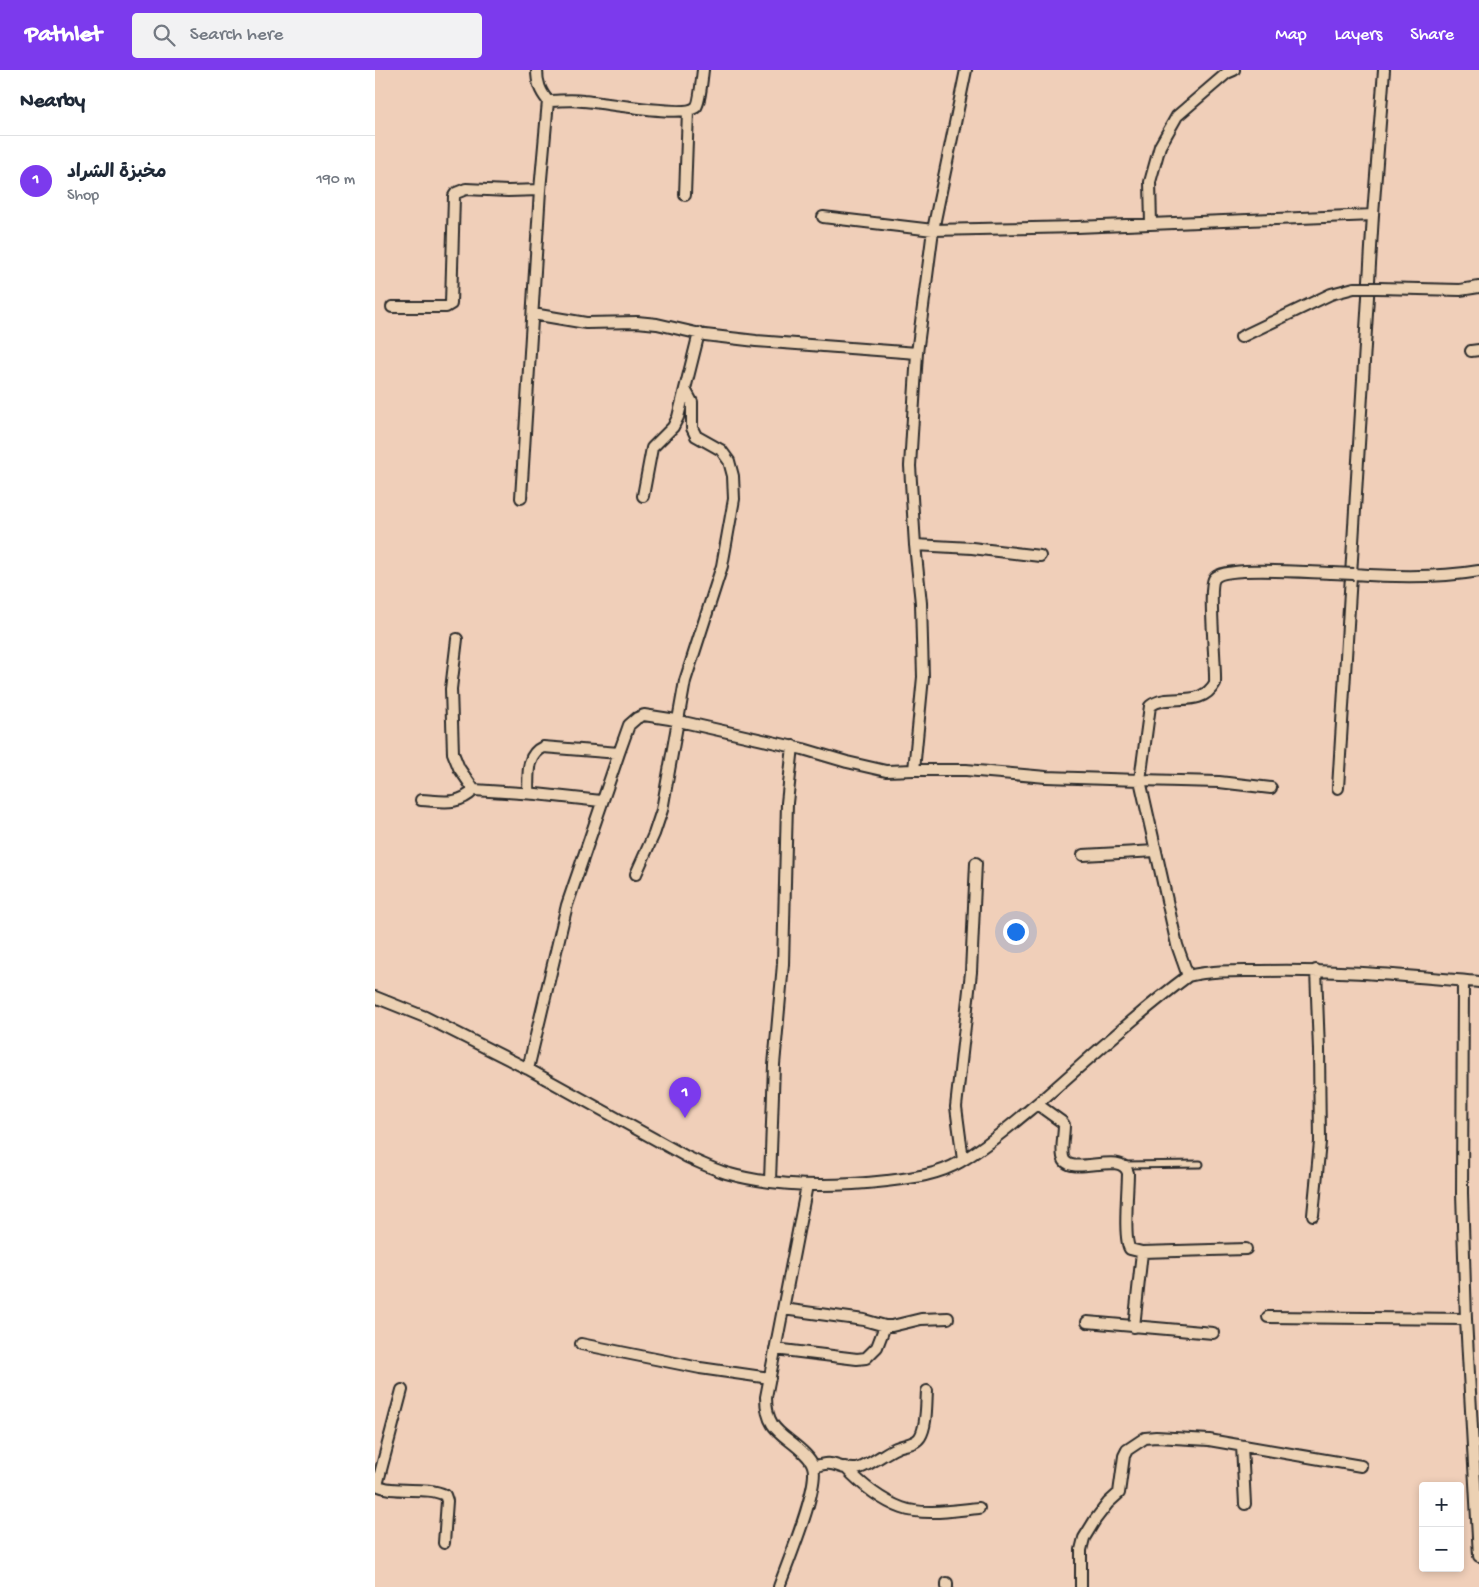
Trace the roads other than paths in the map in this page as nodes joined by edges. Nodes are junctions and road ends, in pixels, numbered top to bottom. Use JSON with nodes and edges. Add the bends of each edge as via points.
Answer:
{"nodes":[{"id":1,"x":537,"y":70,"type":"edge"},
{"id":2,"x":703,"y":70,"type":"edge"},
{"id":3,"x":966,"y":70,"type":"edge"},
{"id":4,"x":1235,"y":70,"type":"edge"},
{"id":5,"x":1384,"y":70,"type":"edge"},
{"id":6,"x":548,"y":101,"type":"junction"},
{"id":7,"x":688,"y":111,"type":"junction"},
{"id":8,"x":540,"y":190,"type":"junction"},
{"id":9,"x":685,"y":195,"type":"dead end"},
{"id":10,"x":1373,"y":215,"type":"junction"},
{"id":11,"x":823,"y":217,"type":"dead end"},
{"id":12,"x":1151,"y":224,"type":"junction"},
{"id":13,"x":933,"y":230,"type":"junction"},
{"id":14,"x":1479,"y":287,"type":"edge"},
{"id":15,"x":392,"y":307,"type":"dead end"},
{"id":16,"x":533,"y":314,"type":"junction"},
{"id":17,"x":699,"y":333,"type":"junction"},
{"id":18,"x":1241,"y":337,"type":"dead end"},
{"id":19,"x":917,"y":354,"type":"junction"},
{"id":20,"x":685,"y":389,"type":"junction"},
{"id":21,"x":643,"y":496,"type":"dead end"},
{"id":22,"x":521,"y":498,"type":"dead end"},
{"id":23,"x":915,"y":545,"type":"junction"},
{"id":24,"x":1040,"y":556,"type":"dead end"},
{"id":25,"x":1479,"y":571,"type":"edge"},
{"id":26,"x":457,"y":639,"type":"dead end"},
{"id":27,"x":679,"y":721,"type":"junction"},
{"id":28,"x":793,"y":746,"type":"junction"},
{"id":29,"x":619,"y":753,"type":"junction"},
{"id":30,"x":914,"y":770,"type":"junction"},
{"id":31,"x":1140,"y":780,"type":"junction"},
{"id":32,"x":1271,"y":788,"type":"dead end"},
{"id":33,"x":1338,"y":788,"type":"dead end"},
{"id":34,"x":474,"y":790,"type":"junction"},
{"id":35,"x":528,"y":793,"type":"junction"},
{"id":36,"x":421,"y":800,"type":"dead end"},
{"id":37,"x":601,"y":801,"type":"junction"},
{"id":38,"x":1157,"y":851,"type":"junction"},
{"id":39,"x":1083,"y":855,"type":"dead end"},
{"id":40,"x":976,"y":863,"type":"dead end"},
{"id":41,"x":636,"y":874,"type":"dead end"},
{"id":42,"x":1316,"y":970,"type":"junction"},
{"id":43,"x":1188,"y":976,"type":"junction"},
{"id":44,"x":1463,"y":981,"type":"junction"},
{"id":45,"x":1479,"y":982,"type":"edge"},
{"id":46,"x":375,"y":997,"type":"edge"},
{"id":47,"x":528,"y":1069,"type":"junction"},
{"id":48,"x":1041,"y":1107,"type":"junction"},
{"id":49,"x":963,"y":1160,"type":"junction"},
{"id":50,"x":1124,"y":1164,"type":"junction"},
{"id":51,"x":1200,"y":1164,"type":"dead end"},
{"id":52,"x":770,"y":1181,"type":"junction"},
{"id":53,"x":807,"y":1185,"type":"junction"},
{"id":54,"x":1313,"y":1215,"type":"dead end"},
{"id":55,"x":1246,"y":1248,"type":"dead end"},
{"id":56,"x":1143,"y":1252,"type":"junction"},
{"id":57,"x":783,"y":1309,"type":"junction"},
{"id":58,"x":1268,"y":1317,"type":"dead end"},
{"id":59,"x":948,"y":1318,"type":"dead end"},
{"id":60,"x":1466,"y":1319,"type":"junction"},
{"id":61,"x":1087,"y":1322,"type":"dead end"},
{"id":62,"x":885,"y":1326,"type":"junction"},
{"id":63,"x":1133,"y":1327,"type":"junction"},
{"id":64,"x":1213,"y":1333,"type":"dead end"},
{"id":65,"x":581,"y":1344,"type":"dead end"},
{"id":66,"x":775,"y":1349,"type":"junction"},
{"id":67,"x":770,"y":1378,"type":"junction"},
{"id":68,"x":402,"y":1390,"type":"dead end"},
{"id":69,"x":927,"y":1391,"type":"dead end"},
{"id":70,"x":1242,"y":1446,"type":"junction"},
{"id":71,"x":1361,"y":1466,"type":"dead end"},
{"id":72,"x":814,"y":1467,"type":"junction"},
{"id":73,"x":844,"y":1467,"type":"junction"},
{"id":74,"x":376,"y":1484,"type":"edge"},
{"id":75,"x":1245,"y":1504,"type":"dead end"},
{"id":76,"x":979,"y":1508,"type":"dead end"},
{"id":77,"x":445,"y":1544,"type":"dead end"},
{"id":78,"x":1479,"y":1556,"type":"edge"},
{"id":79,"x":779,"y":1587,"type":"edge"},
{"id":80,"x":1081,"y":1587,"type":"edge"}],
"edges":[{"from":1,"to":6,"type":"street","via":[[537,81]]},
{"from":2,"to":7,"type":"street","via":[[699,104]]},
{"from":3,"to":13,"type":"street"},
{"from":4,"to":12,"type":"street","via":[[1227,73],[1177,116],[1160,146],[1150,182]]},
{"from":5,"to":10,"type":"street"},
{"from":6,"to":7,"type":"street","via":[[581,100]]},
{"from":6,"to":8,"type":"street"},
{"from":7,"to":9,"type":"street"},
{"from":8,"to":15,"type":"street","via":[[466,190],[456,193],[451,304],[446,308]]},
{"from":8,"to":16,"type":"street"},
{"from":10,"to":12,"type":"street"},
{"from":10,"to":33,"type":"street"},
{"from":11,"to":13,"type":"street"},
{"from":12,"to":13,"type":"street"},
{"from":13,"to":19,"type":"street"},
{"from":14,"to":18,"type":"street","bridge":true,"via":[[1460,290],[1354,288],[1331,294]]},
{"from":16,"to":17,"type":"street","via":[[586,323],[657,324]]},
{"from":16,"to":22,"type":"street"},
{"from":17,"to":19,"type":"street"},
{"from":17,"to":20,"type":"street"},
{"from":19,"to":23,"type":"street","via":[[910,466]]},
{"from":20,"to":21,"type":"street","via":[[673,427],[652,448]]},
{"from":20,"to":27,"type":"street","via":[[692,402],[692,428],[696,436],[721,450],[729,461],[734,499],[722,566],[685,681]]},
{"from":23,"to":24,"type":"street"},
{"from":23,"to":30,"type":"street","via":[[923,677]]},
{"from":25,"to":31,"type":"street","bridge":true,"via":[[1460,575],[1391,576],[1237,570],[1216,576],[1211,600],[1215,683],[1198,698],[1155,702],[1150,706]]},
{"from":26,"to":34,"type":"street","via":[[451,689],[453,753]]},
{"from":27,"to":28,"type":"street"},
{"from":27,"to":29,"type":"street","via":[[644,715],[637,718],[629,725]]},
{"from":27,"to":41,"type":"street","via":[[662,810]]},
{"from":28,"to":30,"type":"street","via":[[886,771]]},
{"from":28,"to":52,"type":"street","via":[[787,803],[783,964],[773,1065]]},
{"from":29,"to":35,"type":"street","via":[[543,747],[536,750],[531,757]]},
{"from":29,"to":37,"type":"street"},
{"from":30,"to":31,"type":"street"},
{"from":31,"to":32,"type":"street","via":[[1219,782]]},
{"from":31,"to":38,"type":"street"},
{"from":34,"to":35,"type":"street"},
{"from":34,"to":36,"type":"street","via":[[458,801]]},
{"from":35,"to":37,"type":"street"},
{"from":37,"to":47,"type":"street","via":[[567,905]]},
{"from":38,"to":39,"type":"street"},
{"from":38,"to":43,"type":"street","via":[[1177,945]]},
{"from":40,"to":49,"type":"street","via":[[971,972],[956,1107]]},
{"from":42,"to":43,"type":"street","via":[[1227,971]]},
{"from":42,"to":44,"type":"street"},
{"from":42,"to":54,"type":"street","via":[[1320,1142]]},
{"from":43,"to":48,"type":"street"},
{"from":44,"to":45,"type":"street"},
{"from":44,"to":60,"type":"street"},
{"from":46,"to":47,"type":"street","via":[[425,1017]]},
{"from":47,"to":52,"type":"street","via":[[687,1157],[725,1173]]},
{"from":48,"to":49,"type":"street"},
{"from":48,"to":50,"type":"street","via":[[1064,1125],[1065,1162],[1074,1165]]},
{"from":49,"to":53,"type":"street","via":[[907,1178],[851,1185]]},
{"from":50,"to":51,"type":"lane"},
{"from":50,"to":56,"type":"street","via":[[1128,1173],[1127,1245]]},
{"from":52,"to":53,"type":"street"},
{"from":53,"to":57,"type":"street"},
{"from":55,"to":56,"type":"street"},
{"from":56,"to":63,"type":"street"},
{"from":57,"to":62,"type":"street"},
{"from":57,"to":66,"type":"street"},
{"from":58,"to":60,"type":"street"},
{"from":59,"to":62,"type":"street"},
{"from":60,"to":78,"type":"street"},
{"from":61,"to":63,"type":"street"},
{"from":62,"to":66,"type":"street","via":[[877,1347],[866,1358]]},
{"from":63,"to":64,"type":"street"},
{"from":65,"to":67,"type":"street"},
{"from":66,"to":67,"type":"street"},
{"from":67,"to":72,"type":"street","via":[[766,1410],[771,1422],[808,1457]]},
{"from":68,"to":74,"type":"street"},
{"from":69,"to":73,"type":"street","via":[[920,1437],[863,1466],[855,1469]]},
{"from":70,"to":71,"type":"street"},
{"from":70,"to":75,"type":"street"},
{"from":70,"to":80,"type":"street","via":[[1209,1440],[1156,1437],[1145,1438],[1127,1450],[1119,1493],[1108,1503],[1084,1538]]},
{"from":72,"to":73,"type":"street","via":[[824,1463]]},
{"from":72,"to":79,"type":"street","via":[[809,1500]]},
{"from":73,"to":76,"type":"street","via":[[860,1483],[902,1508],[933,1512]]},
{"from":74,"to":77,"type":"street","via":[[445,1495]]}]}
